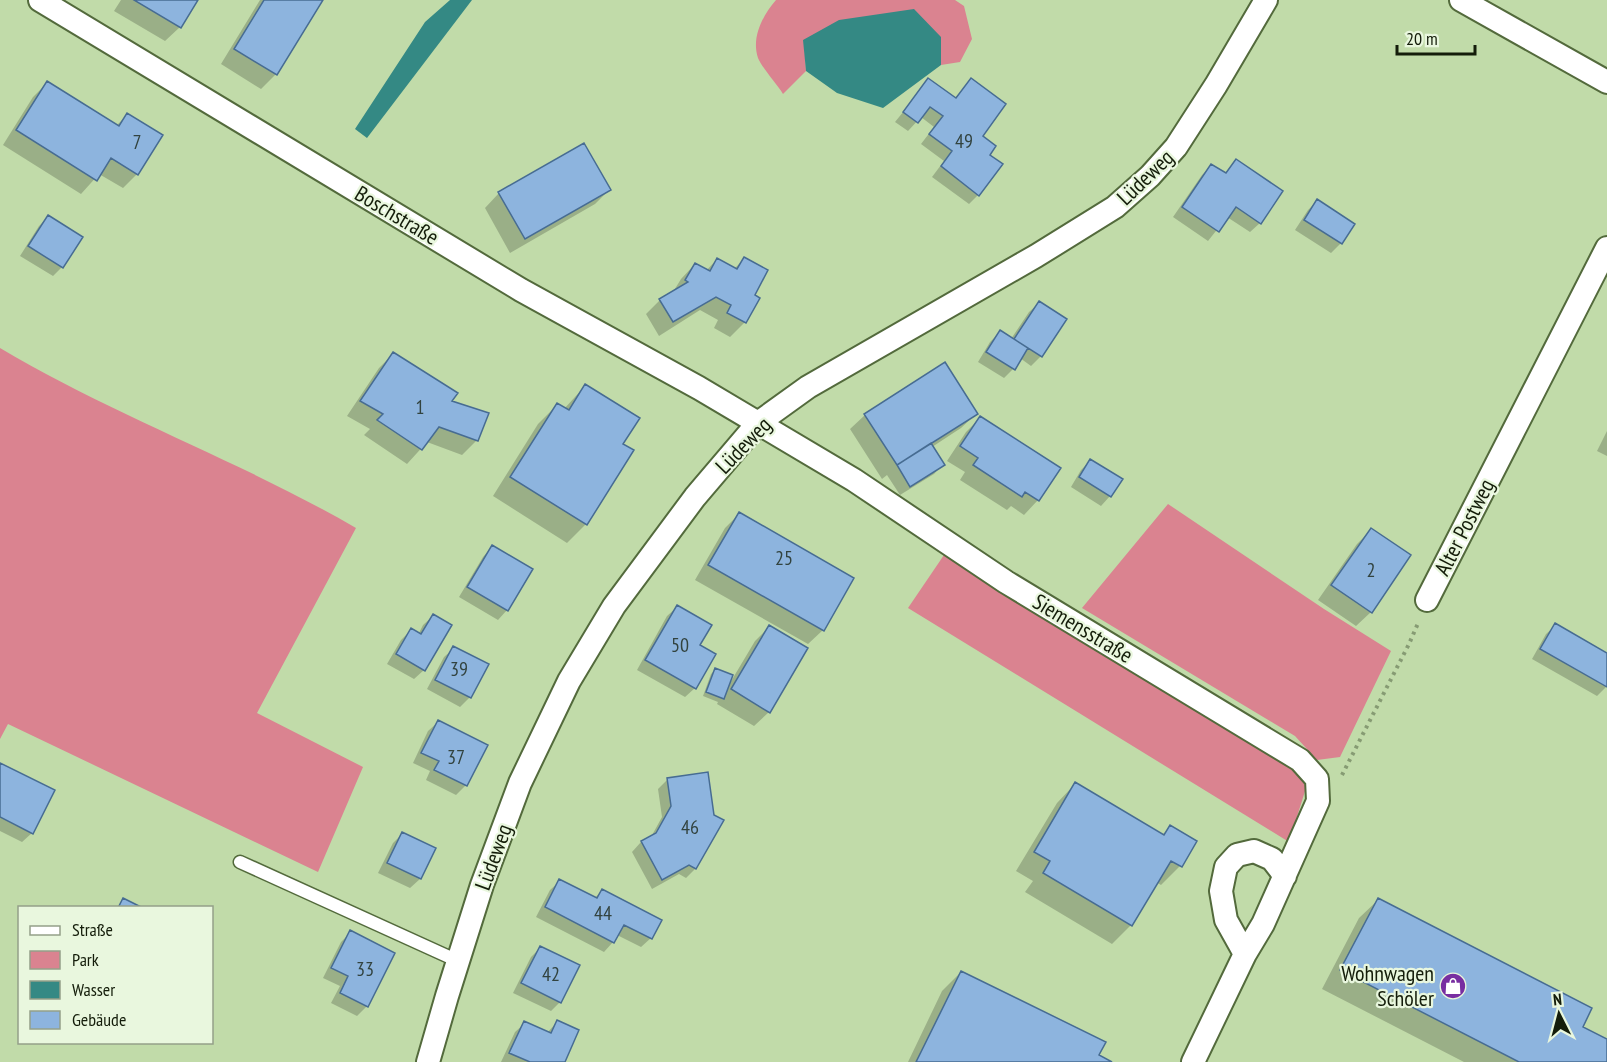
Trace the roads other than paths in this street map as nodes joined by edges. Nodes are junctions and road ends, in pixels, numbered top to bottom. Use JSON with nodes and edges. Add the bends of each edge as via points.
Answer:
{"nodes":[{"id":1,"x":40,"y":0,"type":"edge"},
{"id":2,"x":1266,"y":0,"type":"edge"},
{"id":3,"x":1461,"y":0,"type":"edge"},
{"id":4,"x":1607,"y":82,"type":"edge"},
{"id":5,"x":1607,"y":248,"type":"edge"},
{"id":6,"x":758,"y":423,"type":"junction"},
{"id":7,"x":1427,"y":600,"type":"road end"},
{"id":8,"x":240,"y":862,"type":"dead end"},
{"id":9,"x":1285,"y":876,"type":"junction"},
{"id":10,"x":1245,"y":954,"type":"junction"},
{"id":11,"x":458,"y":960,"type":"junction"},
{"id":12,"x":428,"y":1062,"type":"edge"},
{"id":13,"x":1193,"y":1062,"type":"edge"}],
"edges":[{"from":1,"to":6,"type":"street","name":"Boschstraße","via":[[521,290]]},
{"from":2,"to":6,"type":"street","name":"Lüdeweg","via":[[1176,147],[1115,207],[808,387]]},
{"from":3,"to":4,"type":"street"},
{"from":5,"to":7,"type":"street","name":"Alter Postweg"},
{"from":6,"to":9,"type":"street","name":"Siemensstraße","via":[[854,480],[1006,582],[1300,760],[1317,779],[1318,801]]},
{"from":6,"to":11,"type":"street","name":"Lüdeweg","via":[[695,497],[614,606],[569,681],[520,783]]},
{"from":8,"to":11,"type":"lane"},
{"from":9,"to":10,"type":"street"},
{"from":9,"to":10,"type":"street","via":[[1272,860],[1254,851],[1237,855],[1226,867],[1221,891],[1226,920]]},
{"from":10,"to":13,"type":"street"},
{"from":11,"to":12,"type":"street","name":"Lüdeweg"}]}
